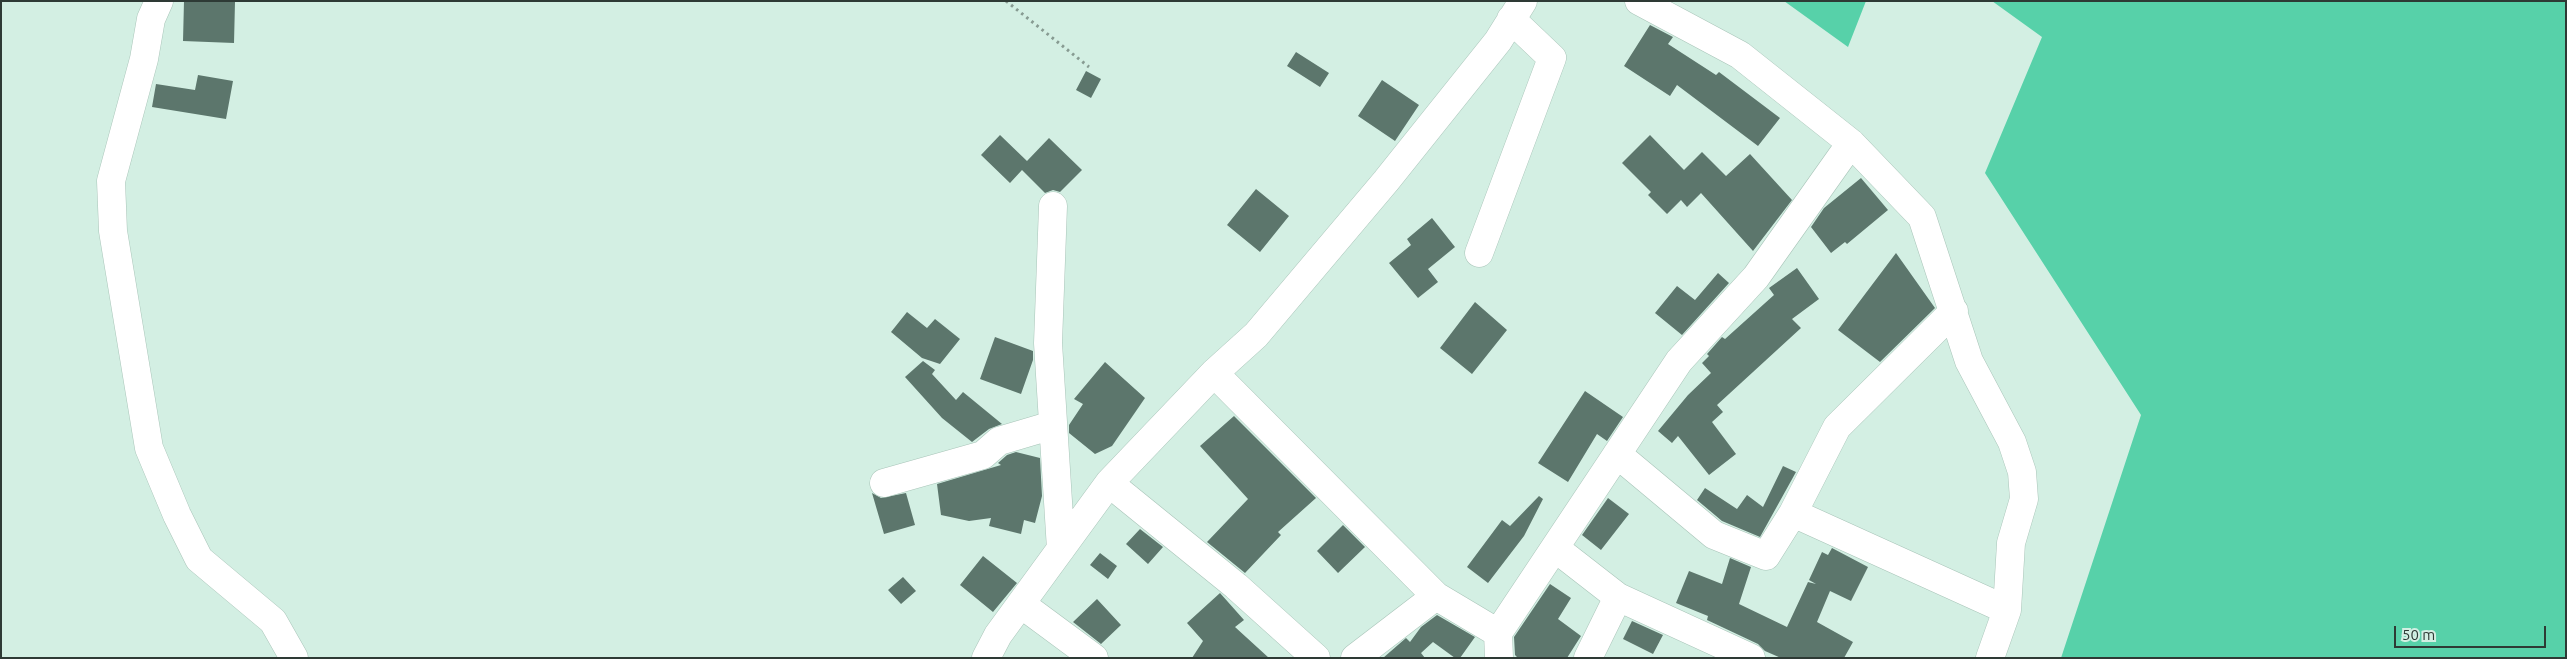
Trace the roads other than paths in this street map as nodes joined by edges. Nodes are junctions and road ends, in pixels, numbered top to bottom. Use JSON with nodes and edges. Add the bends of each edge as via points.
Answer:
{"nodes":[{"id":1,"x":159,"y":1,"type":"edge"},
{"id":2,"x":1640,"y":1,"type":"edge"},
{"id":3,"x":1517,"y":10,"type":"edge"},
{"id":4,"x":1851,"y":143,"type":"junction"},
{"id":5,"x":1053,"y":206,"type":"dead end"},
{"id":6,"x":1480,"y":253,"type":"dead end"},
{"id":7,"x":1954,"y":311,"type":"junction"},
{"id":8,"x":1214,"y":373,"type":"junction"},
{"id":9,"x":1053,"y":425,"type":"junction"},
{"id":10,"x":1617,"y":454,"type":"junction"},
{"id":11,"x":884,"y":483,"type":"dead end"},
{"id":12,"x":1109,"y":483,"type":"junction"},
{"id":13,"x":1793,"y":513,"type":"junction"},
{"id":14,"x":1555,"y":548,"type":"junction"},
{"id":15,"x":1061,"y":549,"type":"junction"},
{"id":16,"x":1436,"y":596,"type":"junction"},
{"id":17,"x":1618,"y":597,"type":"junction"},
{"id":18,"x":1020,"y":604,"type":"junction"},
{"id":19,"x":2007,"y":610,"type":"junction"},
{"id":20,"x":1498,"y":645,"type":"edge"},
{"id":21,"x":294,"y":658,"type":"edge"},
{"id":22,"x":986,"y":658,"type":"edge"},
{"id":23,"x":1094,"y":658,"type":"edge"},
{"id":24,"x":1316,"y":658,"type":"edge"},
{"id":25,"x":1355,"y":658,"type":"edge"},
{"id":26,"x":1588,"y":658,"type":"edge"},
{"id":27,"x":1751,"y":658,"type":"edge"},
{"id":28,"x":1990,"y":658,"type":"edge"}],
"edges":[{"from":1,"to":21,"type":"street","via":[[151,19],[144,59],[111,181],[113,232],[149,448],[199,560],[274,621]]},
{"from":2,"to":4,"type":"street","via":[[1740,55]]},
{"from":3,"to":6,"type":"street","via":[[1552,58]]},
{"from":3,"to":8,"type":"street","via":[[1498,41],[1373,196],[1256,334]]},
{"from":4,"to":7,"type":"street","via":[[1922,217]]},
{"from":4,"to":10,"type":"street","via":[[1756,277],[1679,362]]},
{"from":5,"to":9,"type":"street","via":[[1048,343]]},
{"from":7,"to":13,"type":"street","via":[[1837,428]]},
{"from":7,"to":19,"type":"street","via":[[1969,361],[2012,442],[2022,472],[2024,499],[2011,543]]},
{"from":8,"to":12,"type":"street"},
{"from":8,"to":16,"type":"street"},
{"from":9,"to":11,"type":"street","via":[[999,441],[983,455]]},
{"from":9,"to":15,"type":"street"},
{"from":10,"to":13,"type":"street","via":[[1714,535],[1766,556]]},
{"from":10,"to":14,"type":"street"},
{"from":12,"to":15,"type":"street"},
{"from":12,"to":24,"type":"street","via":[[1236,586]]},
{"from":13,"to":19,"type":"street"},
{"from":14,"to":17,"type":"street"},
{"from":14,"to":20,"type":"street"},
{"from":15,"to":18,"type":"street"},
{"from":16,"to":20,"type":"street"},
{"from":16,"to":25,"type":"street"},
{"from":17,"to":26,"type":"street"},
{"from":17,"to":27,"type":"street"},
{"from":18,"to":22,"type":"street"},
{"from":18,"to":23,"type":"street"},
{"from":19,"to":28,"type":"street"}]}
